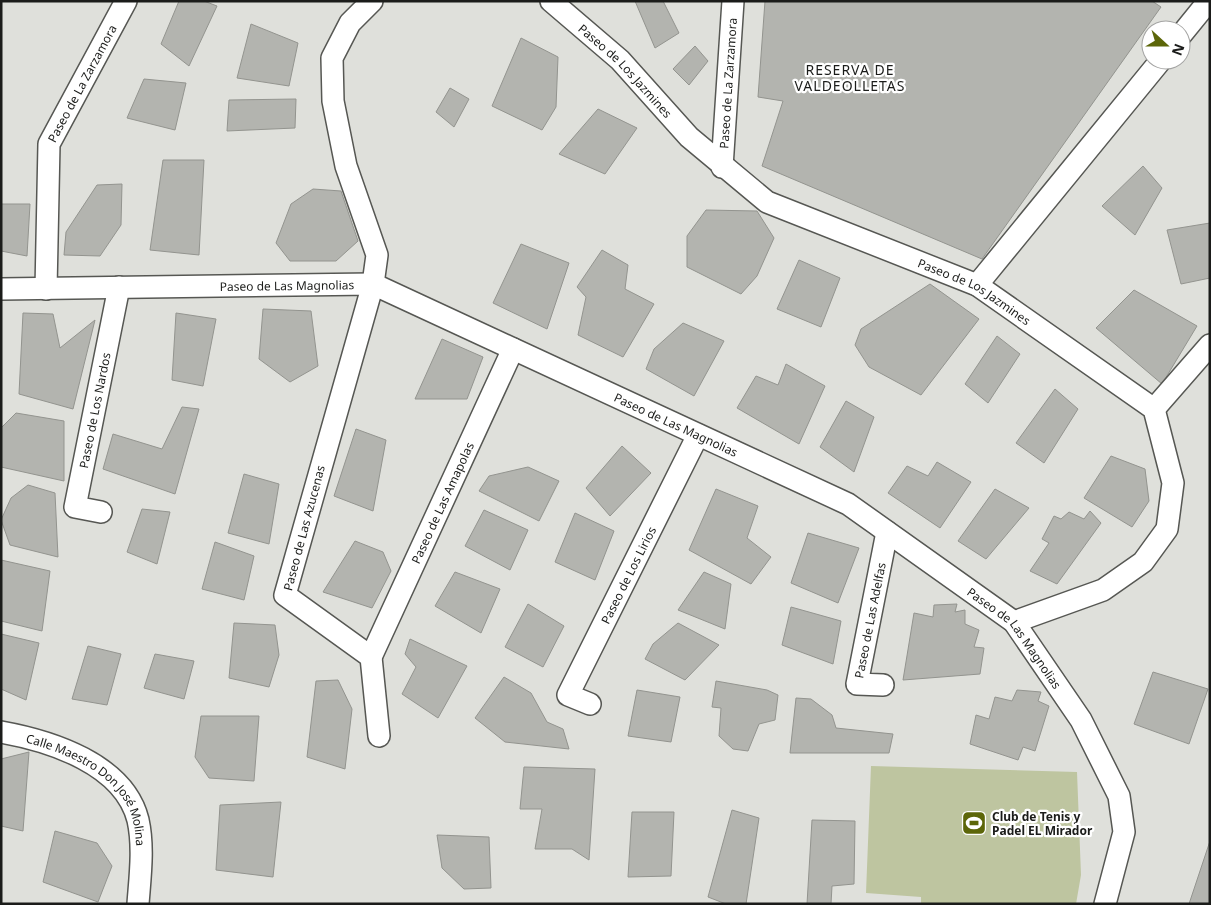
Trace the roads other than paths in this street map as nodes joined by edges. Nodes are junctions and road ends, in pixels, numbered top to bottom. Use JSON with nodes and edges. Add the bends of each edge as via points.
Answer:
{"nodes":[{"id":1,"x":126,"y":1,"type":"edge"},
{"id":2,"x":372,"y":1,"type":"edge"},
{"id":3,"x":551,"y":1,"type":"edge"},
{"id":4,"x":733,"y":1,"type":"edge"},
{"id":5,"x":1207,"y":3,"type":"dead end"},
{"id":6,"x":1191,"y":23,"type":"edge"},
{"id":7,"x":1153,"y":70,"type":"edge"},
{"id":8,"x":722,"y":166,"type":"junction"},
{"id":9,"x":373,"y":284,"type":"junction"},
{"id":10,"x":977,"y":285,"type":"junction"},
{"id":11,"x":119,"y":288,"type":"junction"},
{"id":12,"x":46,"y":289,"type":"junction"},
{"id":13,"x":1,"y":290,"type":"edge"},
{"id":14,"x":1210,"y":345,"type":"edge"},
{"id":15,"x":513,"y":348,"type":"junction"},
{"id":16,"x":1154,"y":409,"type":"junction"},
{"id":17,"x":698,"y":435,"type":"junction"},
{"id":18,"x":101,"y":512,"type":"dead end"},
{"id":19,"x":887,"y":532,"type":"junction"},
{"id":20,"x":1014,"y":622,"type":"junction"},
{"id":21,"x":371,"y":657,"type":"junction"},
{"id":22,"x":883,"y":685,"type":"dead end"},
{"id":23,"x":590,"y":704,"type":"dead end"},
{"id":24,"x":1,"y":732,"type":"edge"},
{"id":25,"x":379,"y":736,"type":"dead end"},
{"id":26,"x":138,"y":904,"type":"edge"},
{"id":27,"x":1105,"y":904,"type":"edge"}],
"edges":[{"from":1,"to":12,"type":"street","name":"Paseo de La Zarzamora","via":[[49,144]]},
{"from":2,"to":9,"type":"street","via":[[350,23],[332,58],[332,101],[346,166],[377,255]]},
{"from":3,"to":8,"type":"street","name":"Paseo de Los Jazmines","via":[[620,60],[689,137]]},
{"from":4,"to":8,"type":"street","name":"Paseo de La Zarzamora"},
{"from":5,"to":6,"type":"street"},
{"from":7,"to":10,"type":"street"},
{"from":8,"to":10,"type":"street","name":"Paseo de Los Jazmines","via":[[767,202]]},
{"from":9,"to":11,"type":"street","name":"Paseo de Las Magnolias"},
{"from":9,"to":15,"type":"street","name":"Paseo de Las Magnolias"},
{"from":9,"to":21,"type":"street","name":"Paseo de Las Azucenas","via":[[285,595]]},
{"from":10,"to":16,"type":"street","name":"Paseo de Los Jazmines"},
{"from":11,"to":12,"type":"street","name":"Paseo de Las Magnolias"},
{"from":11,"to":18,"type":"street","name":"Paseo de Los Nardos","via":[[75,507]]},
{"from":12,"to":13,"type":"street","name":"Paseo de Las Magnolias"},
{"from":14,"to":16,"type":"street"},
{"from":15,"to":17,"type":"street","name":"Paseo de Las Magnolias"},
{"from":15,"to":21,"type":"street","name":"Paseo de Las Amapolas"},
{"from":16,"to":20,"type":"street","via":[[1173,483],[1167,529],[1143,562],[1103,590]]},
{"from":17,"to":19,"type":"street","name":"Paseo de Las Magnolias","via":[[848,504]]},
{"from":17,"to":23,"type":"street","name":"Paseo de Los Lirios","via":[[568,696]]},
{"from":19,"to":20,"type":"street","name":"Paseo de Las Magnolias"},
{"from":19,"to":22,"type":"street","name":"Paseo de Las Adelfas","via":[[857,684]]},
{"from":20,"to":27,"type":"street","name":"Paseo de Las Magnolias","via":[[1081,720],[1119,796],[1124,832]]},
{"from":21,"to":25,"type":"street"},
{"from":24,"to":26,"type":"street","name":"Calle Maestro Don José Molina","via":[[56,745],[117,782],[138,820],[142,862]]}]}
